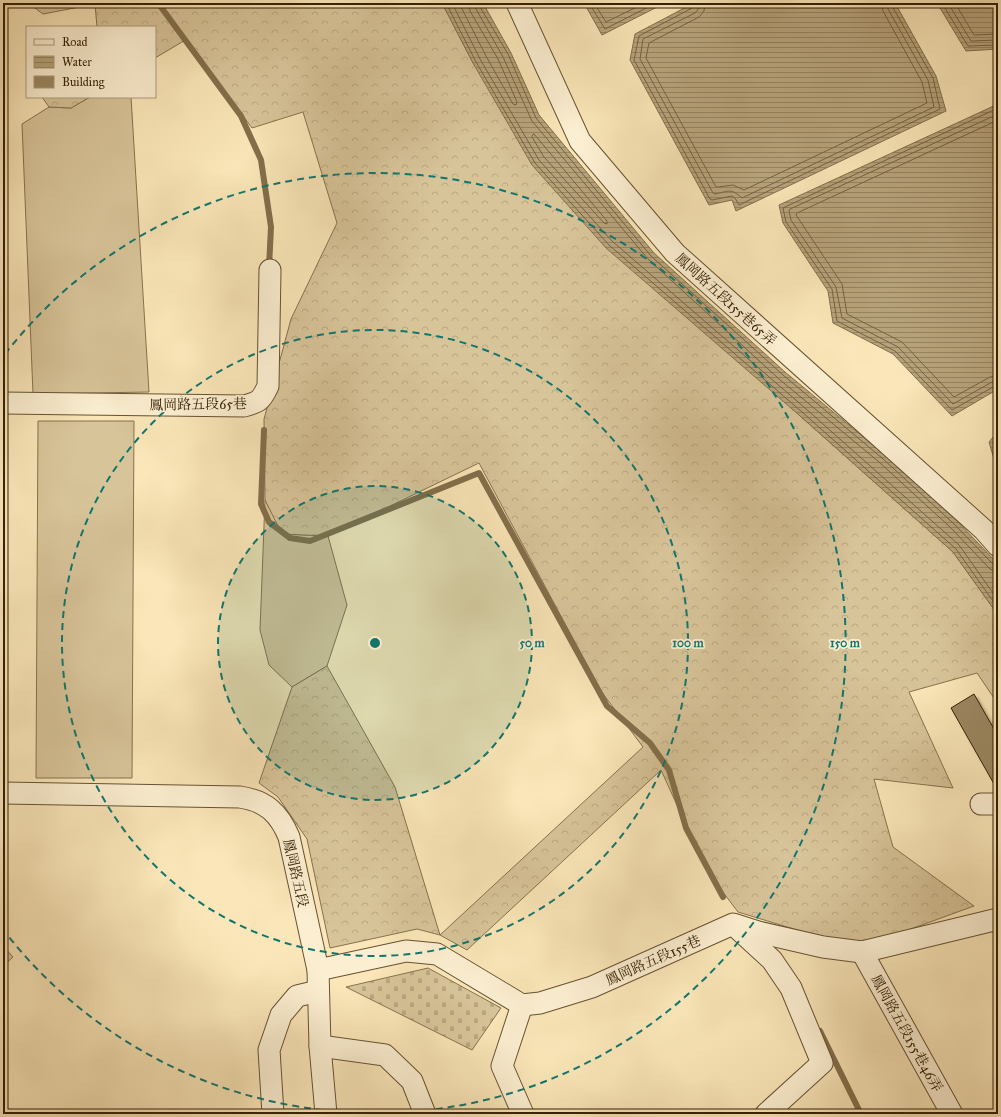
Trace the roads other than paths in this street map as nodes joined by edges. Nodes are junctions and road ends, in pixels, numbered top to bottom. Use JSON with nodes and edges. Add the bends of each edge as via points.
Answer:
{"nodes":[{"id":1,"x":517,"y":3,"type":"edge"},
{"id":2,"x":270,"y":270,"type":"dead end"},
{"id":3,"x":3,"y":403,"type":"edge"},
{"id":4,"x":998,"y":546,"type":"edge"},
{"id":5,"x":3,"y":793,"type":"edge"},
{"id":6,"x":998,"y":919,"type":"edge"},
{"id":7,"x":733,"y":924,"type":"junction"},
{"id":8,"x":862,"y":952,"type":"junction"},
{"id":9,"x":318,"y":981,"type":"junction"},
{"id":10,"x":522,"y":1005,"type":"junction"},
{"id":11,"x":320,"y":1046,"type":"junction"},
{"id":12,"x":273,"y":1114,"type":"edge"},
{"id":13,"x":326,"y":1114,"type":"edge"},
{"id":14,"x":425,"y":1114,"type":"edge"},
{"id":15,"x":523,"y":1114,"type":"edge"},
{"id":16,"x":766,"y":1114,"type":"edge"},
{"id":17,"x":952,"y":1114,"type":"edge"}],
"edges":[{"from":1,"to":4,"type":"street","name":"鳳岡路五段155巷65弄","via":[[580,140],[675,253],[984,530]]},
{"from":2,"to":3,"type":"street","name":"鳳岡路五段65巷","via":[[268,386],[262,398],[254,403],[244,406]]},
{"from":5,"to":9,"type":"street","name":"鳳岡路五段","via":[[240,797],[262,803],[279,818],[289,837]]},
{"from":6,"to":8,"type":"street"},
{"from":7,"to":8,"type":"street","via":[[823,947]]},
{"from":7,"to":10,"type":"street","name":"鳳岡路五段155巷","via":[[592,987],[540,1003]]},
{"from":7,"to":16,"type":"street","via":[[772,960],[791,988],[822,1063]]},
{"from":8,"to":17,"type":"street","name":"鳳岡路五段155巷46弄"},
{"from":9,"to":10,"type":"street","via":[[406,950],[436,954]]},
{"from":9,"to":11,"type":"street","name":"鳳岡路五段"},
{"from":9,"to":12,"type":"street","via":[[297,996],[281,1015],[269,1050]]},
{"from":10,"to":15,"type":"street","via":[[502,1066]]},
{"from":11,"to":13,"type":"street","name":"鳳岡路五段"},
{"from":11,"to":14,"type":"street","via":[[385,1055],[412,1081]]}]}
